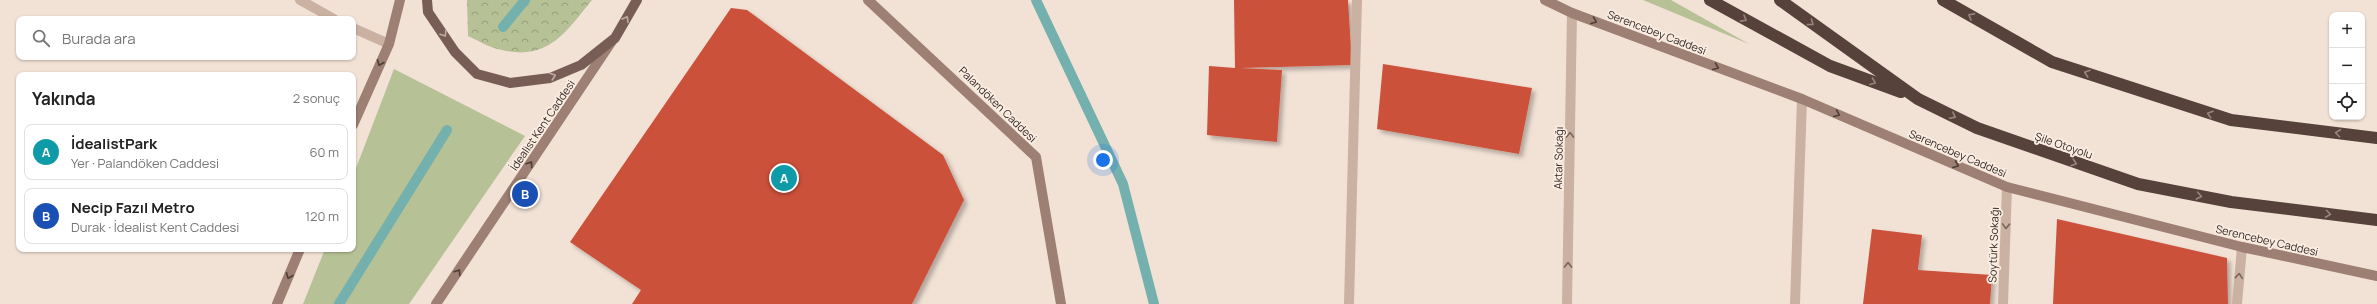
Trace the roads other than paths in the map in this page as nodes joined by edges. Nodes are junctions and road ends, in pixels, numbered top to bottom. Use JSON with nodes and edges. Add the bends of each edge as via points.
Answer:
{"nodes":[{"id":1,"x":300,"y":0,"type":"edge"},
{"id":2,"x":400,"y":0,"type":"edge"},
{"id":3,"x":427,"y":0,"type":"edge"},
{"id":4,"x":637,"y":0,"type":"edge"},
{"id":5,"x":868,"y":0,"type":"edge"},
{"id":6,"x":1357,"y":0,"type":"edge"},
{"id":7,"x":1545,"y":0,"type":"edge"},
{"id":8,"x":1710,"y":0,"type":"edge"},
{"id":9,"x":1780,"y":0,"type":"edge"},
{"id":10,"x":1943,"y":0,"type":"edge"},
{"id":11,"x":1572,"y":13,"type":"junction"},
{"id":12,"x":329,"y":16,"type":"edge"},
{"id":13,"x":356,"y":29,"type":"edge"},
{"id":14,"x":614,"y":38,"type":"junction"},
{"id":15,"x":388,"y":44,"type":"junction"},
{"id":16,"x":1802,"y":99,"type":"junction"},
{"id":17,"x":1918,"y":99,"type":"junction"},
{"id":18,"x":356,"y":119,"type":"edge"},
{"id":19,"x":2377,"y":138,"type":"edge"},
{"id":20,"x":2007,"y":187,"type":"junction"},
{"id":21,"x":2377,"y":220,"type":"edge"},
{"id":22,"x":2242,"y":247,"type":"junction"},
{"id":23,"x":299,"y":252,"type":"edge"},
{"id":24,"x":2377,"y":276,"type":"edge"},
{"id":25,"x":277,"y":304,"type":"edge"},
{"id":26,"x":436,"y":304,"type":"edge"},
{"id":27,"x":1061,"y":304,"type":"edge"},
{"id":28,"x":1349,"y":304,"type":"edge"},
{"id":29,"x":1567,"y":304,"type":"edge"},
{"id":30,"x":1795,"y":304,"type":"edge"},
{"id":31,"x":2003,"y":304,"type":"edge"},
{"id":32,"x":2237,"y":304,"type":"edge"}],
"edges":[{"from":1,"to":12,"type":"street"},
{"from":2,"to":15,"type":"street"},
{"from":3,"to":14,"type":"main road","name":"İdealist Kent Caddesi","one_way":true,"via":[[428,12],[455,52],[477,74],[510,83],[550,78],[563,73],[581,65]]},
{"from":14,"to":4,"type":"main road","name":"İdealist Kent Caddesi","one_way":true},
{"from":5,"to":27,"type":"street","name":"Palandöken Caddesi","via":[[1036,157]]},
{"from":6,"to":28,"type":"street"},
{"from":7,"to":11,"type":"street","name":"Serencebey Caddesi"},
{"from":8,"to":17,"type":"highway","one_way":true,"via":[[1830,66]]},
{"from":9,"to":17,"type":"highway","name":"Şile Otoyolu","one_way":true},
{"from":19,"to":10,"type":"highway","one_way":true,"via":[[2231,120],[2052,62]]},
{"from":11,"to":16,"type":"street","name":"Serencebey Caddesi","one_way":true},
{"from":29,"to":11,"type":"street","name":"Aktar Sokağı","one_way":true},
{"from":13,"to":15,"type":"street"},
{"from":26,"to":14,"type":"street","name":"İdealist Kent Caddesi","one_way":true},
{"from":15,"to":18,"type":"street","one_way":true},
{"from":16,"to":20,"type":"street","name":"Serencebey Caddesi","one_way":true},
{"from":16,"to":30,"type":"street"},
{"from":17,"to":21,"type":"highway","name":"Şile Otoyolu","one_way":true,"via":[[1977,128],[2138,184],[2231,202]]},
{"from":20,"to":22,"type":"street","name":"Serencebey Caddesi"},
{"from":20,"to":31,"type":"street","name":"Soytürk Sokağı","one_way":true},
{"from":22,"to":24,"type":"street","name":"Serencebey Caddesi"},
{"from":32,"to":22,"type":"street","one_way":true},
{"from":23,"to":25,"type":"street","one_way":true}]}
